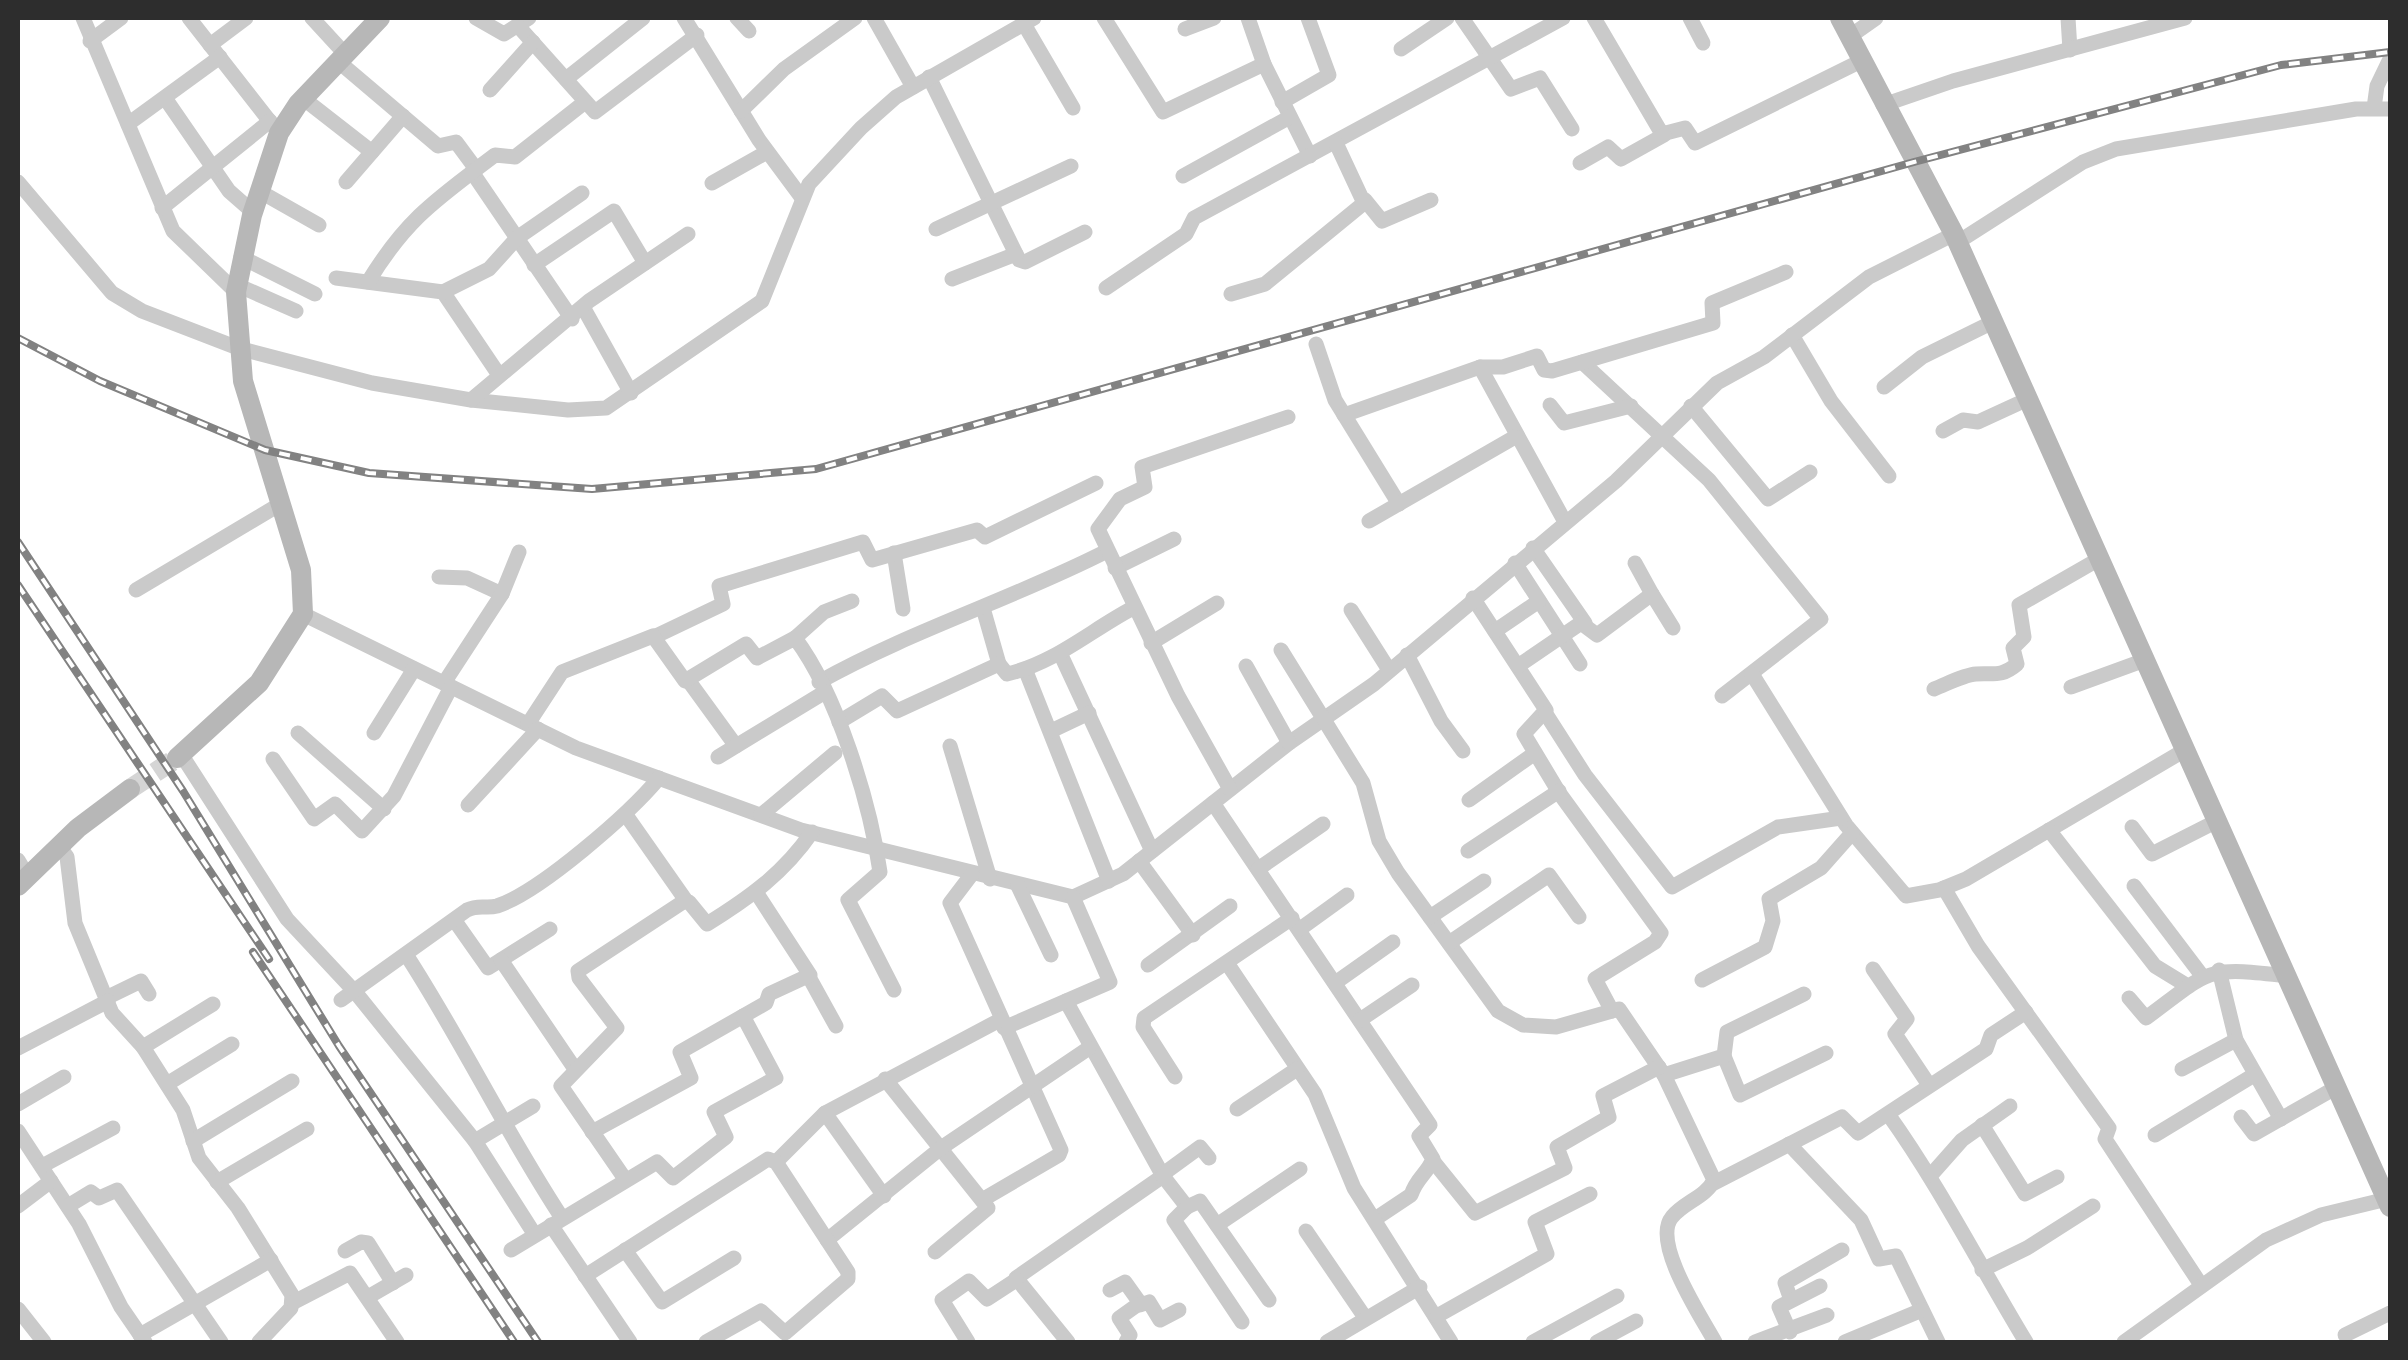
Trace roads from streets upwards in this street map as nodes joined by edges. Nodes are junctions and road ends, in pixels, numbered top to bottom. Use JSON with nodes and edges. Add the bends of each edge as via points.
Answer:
{"nodes":[{"id":1,"x":83,"y":18,"type":"edge"},
{"id":2,"x":122,"y":18,"type":"edge"},
{"id":3,"x":190,"y":18,"type":"edge"},
{"id":4,"x":246,"y":18,"type":"edge"},
{"id":5,"x":312,"y":18,"type":"edge"},
{"id":6,"x":380,"y":18,"type":"edge"},
{"id":7,"x":476,"y":18,"type":"edge"},
{"id":8,"x":642,"y":18,"type":"edge"},
{"id":9,"x":684,"y":18,"type":"edge"},
{"id":10,"x":738,"y":18,"type":"edge"},
{"id":11,"x":855,"y":18,"type":"edge"},
{"id":12,"x":874,"y":18,"type":"edge"},
{"id":13,"x":1104,"y":18,"type":"edge"},
{"id":14,"x":1214,"y":18,"type":"edge"},
{"id":15,"x":1248,"y":18,"type":"edge"},
{"id":16,"x":1308,"y":18,"type":"edge"},
{"id":17,"x":1447,"y":18,"type":"edge"},
{"id":18,"x":1462,"y":18,"type":"edge"},
{"id":19,"x":1563,"y":18,"type":"edge"},
{"id":20,"x":1594,"y":18,"type":"edge"},
{"id":21,"x":1690,"y":18,"type":"edge"},
{"id":22,"x":1876,"y":18,"type":"edge"},
{"id":23,"x":2068,"y":18,"type":"edge"},
{"id":24,"x":2185,"y":18,"type":"edge"},
{"id":25,"x":1029,"y":21,"type":"edge"},
{"id":26,"x":524,"y":22,"type":"edge"},
{"id":27,"x":1541,"y":22,"type":"edge"},
{"id":28,"x":2145,"y":23,"type":"edge"},
{"id":29,"x":1844,"y":27,"type":"edge"},
{"id":30,"x":1186,"y":30,"type":"dead end"},
{"id":31,"x":749,"y":31,"type":"dead end"},
{"id":32,"x":697,"y":34,"type":"junction"},
{"id":33,"x":90,"y":40,"type":"junction"},
{"id":34,"x":533,"y":42,"type":"junction"},
{"id":35,"x":1703,"y":44,"type":"dead end"},
{"id":36,"x":1401,"y":49,"type":"dead end"},
{"id":37,"x":2070,"y":50,"type":"junction"},
{"id":38,"x":215,"y":51,"type":"junction"},
{"id":39,"x":1490,"y":56,"type":"junction"},
{"id":40,"x":342,"y":58,"type":"junction"},
{"id":41,"x":2390,"y":59,"type":"edge"},
{"id":42,"x":1860,"y":61,"type":"junction"},
{"id":43,"x":1264,"y":64,"type":"junction"},
{"id":44,"x":929,"y":78,"type":"junction"},
{"id":45,"x":566,"y":79,"type":"junction"},
{"id":46,"x":914,"y":86,"type":"junction"},
{"id":47,"x":490,"y":90,"type":"dead end"},
{"id":48,"x":165,"y":98,"type":"junction"},
{"id":49,"x":304,"y":98,"type":"junction"},
{"id":50,"x":585,"y":102,"type":"junction"},
{"id":51,"x":1883,"y":105,"type":"junction"},
{"id":52,"x":1073,"y":108,"type":"dead end"},
{"id":53,"x":2382,"y":108,"type":"edge"},
{"id":54,"x":742,"y":110,"type":"junction"},
{"id":55,"x":1286,"y":110,"type":"junction"},
{"id":56,"x":403,"y":116,"type":"junction"},
{"id":57,"x":128,"y":124,"type":"junction"},
{"id":58,"x":274,"y":127,"type":"junction"},
{"id":59,"x":1572,"y":129,"type":"dead end"},
{"id":60,"x":1664,"y":136,"type":"junction"},
{"id":61,"x":1336,"y":142,"type":"junction"},
{"id":62,"x":372,"y":152,"type":"junction"},
{"id":63,"x":767,"y":152,"type":"junction"},
{"id":64,"x":1310,"y":156,"type":"junction"},
{"id":65,"x":1580,"y":162,"type":"dead end"},
{"id":66,"x":1071,"y":166,"type":"dead end"},
{"id":67,"x":213,"y":167,"type":"junction"},
{"id":68,"x":474,"y":170,"type":"junction"},
{"id":69,"x":1183,"y":176,"type":"dead end"},
{"id":70,"x":346,"y":182,"type":"dead end"},
{"id":71,"x":712,"y":184,"type":"dead end"},
{"id":72,"x":259,"y":191,"type":"junction"},
{"id":73,"x":20,"y":192,"type":"edge"},
{"id":74,"x":582,"y":194,"type":"dead end"},
{"id":75,"x":802,"y":198,"type":"junction"},
{"id":76,"x":1366,"y":200,"type":"junction"},
{"id":77,"x":1430,"y":200,"type":"dead end"},
{"id":78,"x":991,"y":204,"type":"junction"},
{"id":79,"x":162,"y":208,"type":"junction"},
{"id":80,"x":253,"y":212,"type":"junction"},
{"id":81,"x":319,"y":225,"type":"dead end"},
{"id":82,"x":936,"y":229,"type":"dead end"},
{"id":83,"x":1085,"y":232,"type":"dead end"},
{"id":84,"x":688,"y":234,"type":"dead end"},
{"id":85,"x":517,"y":238,"type":"junction"},
{"id":86,"x":1956,"y":238,"type":"junction"},
{"id":87,"x":1016,"y":254,"type":"junction"},
{"id":88,"x":242,"y":257,"type":"junction"},
{"id":89,"x":645,"y":263,"type":"junction"},
{"id":90,"x":534,"y":264,"type":"junction"},
{"id":91,"x":1786,"y":272,"type":"dead end"},
{"id":92,"x":336,"y":278,"type":"dead end"},
{"id":93,"x":952,"y":279,"type":"dead end"},
{"id":94,"x":368,"y":282,"type":"junction"},
{"id":95,"x":237,"y":288,"type":"junction"},
{"id":96,"x":1106,"y":288,"type":"dead end"},
{"id":97,"x":443,"y":292,"type":"junction"},
{"id":98,"x":315,"y":294,"type":"dead end"},
{"id":99,"x":1231,"y":294,"type":"dead end"},
{"id":100,"x":296,"y":311,"type":"dead end"},
{"id":101,"x":577,"y":313,"type":"junction"},
{"id":102,"x":1993,"y":322,"type":"junction"},
{"id":103,"x":1792,"y":336,"type":"junction"},
{"id":104,"x":1316,"y":344,"type":"dead end"},
{"id":105,"x":238,"y":348,"type":"junction"},
{"id":106,"x":1582,"y":362,"type":"junction"},
{"id":107,"x":1480,"y":368,"type":"junction"},
{"id":108,"x":498,"y":374,"type":"junction"},
{"id":109,"x":1884,"y":387,"type":"dead end"},
{"id":110,"x":631,"y":393,"type":"junction"},
{"id":111,"x":2028,"y":399,"type":"junction"},
{"id":112,"x":471,"y":400,"type":"junction"},
{"id":113,"x":1550,"y":404,"type":"dead end"},
{"id":114,"x":1632,"y":406,"type":"junction"},
{"id":115,"x":1691,"y":406,"type":"junction"},
{"id":116,"x":1344,"y":415,"type":"junction"},
{"id":117,"x":1288,"y":418,"type":"dead end"},
{"id":118,"x":1943,"y":431,"type":"dead end"},
{"id":119,"x":1664,"y":434,"type":"junction"},
{"id":120,"x":1514,"y":437,"type":"junction"},
{"id":121,"x":1810,"y":472,"type":"dead end"},
{"id":122,"x":1889,"y":476,"type":"dead end"},
{"id":123,"x":1096,"y":483,"type":"dead end"},
{"id":124,"x":282,"y":503,"type":"junction"},
{"id":125,"x":1399,"y":504,"type":"junction"},
{"id":126,"x":1369,"y":521,"type":"dead end"},
{"id":127,"x":1565,"y":522,"type":"junction"},
{"id":128,"x":1174,"y":539,"type":"dead end"},
{"id":129,"x":1533,"y":548,"type":"junction"},
{"id":130,"x":519,"y":552,"type":"dead end"},
{"id":131,"x":1107,"y":552,"type":"junction"},
{"id":132,"x":894,"y":553,"type":"junction"},
{"id":133,"x":2100,"y":558,"type":"junction"},
{"id":134,"x":1515,"y":563,"type":"junction"},
{"id":135,"x":1635,"y":563,"type":"dead end"},
{"id":136,"x":1115,"y":568,"type":"junction"},
{"id":137,"x":439,"y":577,"type":"dead end"},
{"id":138,"x":136,"y":590,"type":"dead end"},
{"id":139,"x":502,"y":594,"type":"junction"},
{"id":140,"x":1652,"y":594,"type":"junction"},
{"id":141,"x":1473,"y":598,"type":"junction"},
{"id":142,"x":1539,"y":601,"type":"junction"},
{"id":143,"x":852,"y":602,"type":"dead end"},
{"id":144,"x":1217,"y":603,"type":"dead end"},
{"id":145,"x":903,"y":608,"type":"dead end"},
{"id":146,"x":983,"y":608,"type":"junction"},
{"id":147,"x":1134,"y":608,"type":"junction"},
{"id":148,"x":1351,"y":610,"type":"dead end"},
{"id":149,"x":302,"y":614,"type":"junction"},
{"id":150,"x":1585,"y":623,"type":"junction"},
{"id":151,"x":1673,"y":628,"type":"dead end"},
{"id":152,"x":1495,"y":631,"type":"junction"},
{"id":153,"x":656,"y":636,"type":"junction"},
{"id":154,"x":1561,"y":636,"type":"junction"},
{"id":155,"x":795,"y":638,"type":"junction"},
{"id":156,"x":1151,"y":643,"type":"junction"},
{"id":157,"x":1280,"y":650,"type":"dead end"},
{"id":158,"x":1060,"y":653,"type":"junction"},
{"id":159,"x":1406,"y":656,"type":"junction"},
{"id":160,"x":2145,"y":660,"type":"junction"},
{"id":161,"x":1000,"y":664,"type":"junction"},
{"id":162,"x":1580,"y":664,"type":"dead end"},
{"id":163,"x":1246,"y":666,"type":"dead end"},
{"id":164,"x":1518,"y":666,"type":"junction"},
{"id":165,"x":414,"y":669,"type":"junction"},
{"id":166,"x":1025,"y":669,"type":"junction"},
{"id":167,"x":1390,"y":670,"type":"junction"},
{"id":168,"x":1752,"y":674,"type":"junction"},
{"id":169,"x":688,"y":680,"type":"junction"},
{"id":170,"x":448,"y":685,"type":"junction"},
{"id":171,"x":822,"y":687,"type":"junction"},
{"id":172,"x":2071,"y":688,"type":"dead end"},
{"id":173,"x":1934,"y":690,"type":"dead end"},
{"id":174,"x":1722,"y":696,"type":"dead end"},
{"id":175,"x":1089,"y":713,"type":"junction"},
{"id":176,"x":1546,"y":714,"type":"junction"},
{"id":177,"x":840,"y":722,"type":"junction"},
{"id":178,"x":1322,"y":722,"type":"junction"},
{"id":179,"x":533,"y":727,"type":"junction"},
{"id":180,"x":374,"y":732,"type":"dead end"},
{"id":181,"x":1051,"y":732,"type":"junction"},
{"id":182,"x":298,"y":734,"type":"dead end"},
{"id":183,"x":1289,"y":743,"type":"junction"},
{"id":184,"x":736,"y":746,"type":"junction"},
{"id":185,"x":950,"y":746,"type":"dead end"},
{"id":186,"x":2185,"y":750,"type":"junction"},
{"id":187,"x":1463,"y":751,"type":"dead end"},
{"id":188,"x":835,"y":753,"type":"dead end"},
{"id":189,"x":1536,"y":753,"type":"junction"},
{"id":190,"x":179,"y":756,"type":"joint"},
{"id":191,"x":718,"y":757,"type":"dead end"},
{"id":192,"x":273,"y":759,"type":"dead end"},
{"id":193,"x":659,"y":778,"type":"junction"},
{"id":194,"x":130,"y":789,"type":"tunnel mouth"},
{"id":195,"x":1230,"y":789,"type":"junction"},
{"id":196,"x":1559,"y":791,"type":"junction"},
{"id":197,"x":1468,"y":800,"type":"dead end"},
{"id":198,"x":1213,"y":803,"type":"junction"},
{"id":199,"x":468,"y":805,"type":"dead end"},
{"id":200,"x":384,"y":808,"type":"junction"},
{"id":201,"x":626,"y":814,"type":"junction"},
{"id":202,"x":760,"y":815,"type":"junction"},
{"id":203,"x":1842,"y":818,"type":"junction"},
{"id":204,"x":2217,"y":820,"type":"junction"},
{"id":205,"x":1324,"y":824,"type":"dead end"},
{"id":206,"x":2132,"y":827,"type":"dead end"},
{"id":207,"x":2050,"y":830,"type":"junction"},
{"id":208,"x":812,"y":832,"type":"junction"},
{"id":209,"x":1852,"y":833,"type":"junction"},
{"id":210,"x":59,"y":846,"type":"junction"},
{"id":211,"x":877,"y":849,"type":"junction"},
{"id":212,"x":1468,"y":850,"type":"dead end"},
{"id":213,"x":1146,"y":856,"type":"junction"},
{"id":214,"x":1258,"y":869,"type":"junction"},
{"id":215,"x":21,"y":873,"type":"edge"},
{"id":216,"x":972,"y":874,"type":"junction"},
{"id":217,"x":990,"y":879,"type":"junction"},
{"id":218,"x":1110,"y":881,"type":"junction"},
{"id":219,"x":1484,"y":881,"type":"dead end"},
{"id":220,"x":1018,"y":886,"type":"junction"},
{"id":221,"x":2134,"y":886,"type":"dead end"},
{"id":222,"x":1944,"y":888,"type":"junction"},
{"id":223,"x":756,"y":892,"type":"junction"},
{"id":224,"x":1348,"y":896,"type":"dead end"},
{"id":225,"x":1073,"y":897,"type":"junction"},
{"id":226,"x":687,"y":902,"type":"junction"},
{"id":227,"x":1230,"y":906,"type":"dead end"},
{"id":228,"x":1430,"y":917,"type":"junction"},
{"id":229,"x":1579,"y":917,"type":"dead end"},
{"id":230,"x":455,"y":921,"type":"junction"},
{"id":231,"x":1296,"y":924,"type":"junction"},
{"id":232,"x":550,"y":929,"type":"dead end"},
{"id":233,"x":1192,"y":935,"type":"junction"},
{"id":234,"x":1393,"y":942,"type":"dead end"},
{"id":235,"x":1448,"y":943,"type":"junction"},
{"id":236,"x":1051,"y":955,"type":"dead end"},
{"id":237,"x":407,"y":956,"type":"junction"},
{"id":238,"x":502,"y":960,"type":"junction"},
{"id":239,"x":1227,"y":963,"type":"junction"},
{"id":240,"x":1148,"y":965,"type":"dead end"},
{"id":241,"x":1873,"y":969,"type":"dead end"},
{"id":242,"x":2219,"y":970,"type":"junction"},
{"id":243,"x":2287,"y":976,"type":"junction"},
{"id":244,"x":809,"y":977,"type":"junction"},
{"id":245,"x":2203,"y":977,"type":"junction"},
{"id":246,"x":1702,"y":980,"type":"dead end"},
{"id":247,"x":1335,"y":983,"type":"junction"},
{"id":248,"x":1412,"y":985,"type":"dead end"},
{"id":249,"x":2186,"y":985,"type":"junction"},
{"id":250,"x":894,"y":990,"type":"dead end"},
{"id":251,"x":150,"y":994,"type":"dead end"},
{"id":252,"x":1804,"y":994,"type":"dead end"},
{"id":253,"x":349,"y":996,"type":"junction"},
{"id":254,"x":2130,"y":998,"type":"dead end"},
{"id":255,"x":107,"y":1000,"type":"junction"},
{"id":256,"x":1066,"y":1001,"type":"junction"},
{"id":257,"x":213,"y":1004,"type":"dead end"},
{"id":258,"x":1612,"y":1010,"type":"junction"},
{"id":259,"x":2026,"y":1012,"type":"junction"},
{"id":260,"x":743,"y":1016,"type":"junction"},
{"id":261,"x":1360,"y":1020,"type":"junction"},
{"id":262,"x":1002,"y":1024,"type":"junction"},
{"id":263,"x":836,"y":1026,"type":"dead end"},
{"id":264,"x":2236,"y":1040,"type":"junction"},
{"id":265,"x":232,"y":1044,"type":"dead end"},
{"id":266,"x":144,"y":1047,"type":"junction"},
{"id":267,"x":18,"y":1048,"type":"edge"},
{"id":268,"x":1089,"y":1048,"type":"junction"},
{"id":269,"x":1826,"y":1054,"type":"dead end"},
{"id":270,"x":1724,"y":1056,"type":"junction"},
{"id":271,"x":1297,"y":1068,"type":"junction"},
{"id":272,"x":576,"y":1069,"type":"junction"},
{"id":273,"x":2182,"y":1070,"type":"dead end"},
{"id":274,"x":1661,"y":1071,"type":"junction"},
{"id":275,"x":2254,"y":1075,"type":"junction"},
{"id":276,"x":64,"y":1077,"type":"dead end"},
{"id":277,"x":1175,"y":1078,"type":"dead end"},
{"id":278,"x":885,"y":1079,"type":"junction"},
{"id":279,"x":292,"y":1081,"type":"dead end"},
{"id":280,"x":167,"y":1084,"type":"junction"},
{"id":281,"x":1929,"y":1085,"type":"junction"},
{"id":282,"x":1031,"y":1086,"type":"junction"},
{"id":283,"x":2336,"y":1087,"type":"junction"},
{"id":284,"x":18,"y":1104,"type":"edge"},
{"id":285,"x":533,"y":1106,"type":"dead end"},
{"id":286,"x":2010,"y":1106,"type":"dead end"},
{"id":287,"x":1237,"y":1109,"type":"dead end"},
{"id":288,"x":825,"y":1113,"type":"junction"},
{"id":289,"x":1888,"y":1114,"type":"junction"},
{"id":290,"x":2241,"y":1117,"type":"dead end"},
{"id":291,"x":2281,"y":1119,"type":"junction"},
{"id":292,"x":502,"y":1125,"type":"junction"},
{"id":293,"x":1982,"y":1125,"type":"junction"},
{"id":294,"x":113,"y":1128,"type":"dead end"},
{"id":295,"x":307,"y":1128,"type":"dead end"},
{"id":296,"x":18,"y":1131,"type":"edge"},
{"id":297,"x":592,"y":1132,"type":"junction"},
{"id":298,"x":2154,"y":1136,"type":"dead end"},
{"id":299,"x":475,"y":1141,"type":"junction"},
{"id":300,"x":194,"y":1142,"type":"junction"},
{"id":301,"x":1789,"y":1144,"type":"junction"},
{"id":302,"x":940,"y":1148,"type":"junction"},
{"id":303,"x":1209,"y":1158,"type":"dead end"},
{"id":304,"x":1433,"y":1161,"type":"junction"},
{"id":305,"x":776,"y":1162,"type":"junction"},
{"id":306,"x":42,"y":1166,"type":"junction"},
{"id":307,"x":1300,"y":1169,"type":"dead end"},
{"id":308,"x":1163,"y":1175,"type":"junction"},
{"id":309,"x":1931,"y":1176,"type":"junction"},
{"id":310,"x":2057,"y":1177,"type":"dead end"},
{"id":311,"x":624,"y":1179,"type":"junction"},
{"id":312,"x":51,"y":1181,"type":"junction"},
{"id":313,"x":217,"y":1182,"type":"junction"},
{"id":314,"x":1714,"y":1183,"type":"junction"},
{"id":315,"x":1590,"y":1194,"type":"dead end"},
{"id":316,"x":884,"y":1196,"type":"junction"},
{"id":317,"x":20,"y":1199,"type":"edge"},
{"id":318,"x":982,"y":1200,"type":"junction"},
{"id":319,"x":2389,"y":1203,"type":"edge"},
{"id":320,"x":68,"y":1206,"type":"junction"},
{"id":321,"x":1188,"y":1206,"type":"junction"},
{"id":322,"x":2093,"y":1206,"type":"dead end"},
{"id":323,"x":1375,"y":1219,"type":"junction"},
{"id":324,"x":556,"y":1222,"type":"junction"},
{"id":325,"x":1217,"y":1225,"type":"junction"},
{"id":326,"x":1306,"y":1231,"type":"dead end"},
{"id":327,"x":536,"y":1235,"type":"junction"},
{"id":328,"x":827,"y":1240,"type":"junction"},
{"id":329,"x":344,"y":1250,"type":"dead end"},
{"id":330,"x":512,"y":1250,"type":"dead end"},
{"id":331,"x":625,"y":1250,"type":"junction"},
{"id":332,"x":1842,"y":1250,"type":"dead end"},
{"id":333,"x":935,"y":1252,"type":"dead end"},
{"id":334,"x":734,"y":1258,"type":"dead end"},
{"id":335,"x":271,"y":1260,"type":"junction"},
{"id":336,"x":1982,"y":1270,"type":"junction"},
{"id":337,"x":585,"y":1276,"type":"junction"},
{"id":338,"x":1016,"y":1280,"type":"junction"},
{"id":339,"x":2201,"y":1285,"type":"junction"},
{"id":340,"x":1820,"y":1286,"type":"dead end"},
{"id":341,"x":1420,"y":1288,"type":"junction"},
{"id":342,"x":1110,"y":1290,"type":"dead end"},
{"id":343,"x":1617,"y":1296,"type":"dead end"},
{"id":344,"x":368,"y":1297,"type":"junction"},
{"id":345,"x":1269,"y":1300,"type":"dead end"},
{"id":346,"x":1792,"y":1300,"type":"junction"},
{"id":347,"x":294,"y":1302,"type":"junction"},
{"id":348,"x":193,"y":1305,"type":"junction"},
{"id":349,"x":1140,"y":1305,"type":"junction"},
{"id":350,"x":18,"y":1310,"type":"edge"},
{"id":351,"x":1180,"y":1310,"type":"dead end"},
{"id":352,"x":1922,"y":1310,"type":"junction"},
{"id":353,"x":1827,"y":1314,"type":"dead end"},
{"id":354,"x":2390,"y":1314,"type":"edge"},
{"id":355,"x":1364,"y":1316,"type":"junction"},
{"id":356,"x":1438,"y":1316,"type":"junction"},
{"id":357,"x":1636,"y":1321,"type":"dead end"},
{"id":358,"x":1242,"y":1322,"type":"dead end"},
{"id":359,"x":2346,"y":1335,"type":"dead end"},
{"id":360,"x":1789,"y":1336,"type":"edge"},
{"id":361,"x":143,"y":1339,"type":"edge"},
{"id":362,"x":266,"y":1340,"type":"edge"},
{"id":363,"x":44,"y":1342,"type":"edge"},
{"id":364,"x":221,"y":1342,"type":"edge"},
{"id":365,"x":397,"y":1342,"type":"edge"},
{"id":366,"x":630,"y":1342,"type":"edge"},
{"id":367,"x":706,"y":1342,"type":"edge"},
{"id":368,"x":968,"y":1342,"type":"edge"},
{"id":369,"x":1068,"y":1342,"type":"edge"},
{"id":370,"x":1126,"y":1342,"type":"edge"},
{"id":371,"x":1326,"y":1342,"type":"edge"},
{"id":372,"x":1451,"y":1342,"type":"edge"},
{"id":373,"x":1534,"y":1342,"type":"edge"},
{"id":374,"x":1597,"y":1342,"type":"edge"},
{"id":375,"x":1715,"y":1342,"type":"edge"},
{"id":376,"x":1756,"y":1342,"type":"edge"},
{"id":377,"x":1845,"y":1342,"type":"edge"},
{"id":378,"x":1938,"y":1342,"type":"edge"},
{"id":379,"x":2026,"y":1342,"type":"edge"},
{"id":380,"x":2124,"y":1342,"type":"edge"}],
"edges":[{"from":1,"to":33,"type":"street"},
{"from":2,"to":33,"type":"street"},
{"from":3,"to":38,"type":"street"},
{"from":4,"to":38,"type":"street"},
{"from":5,"to":40,"type":"street"},
{"from":6,"to":40,"type":"street"},
{"from":7,"to":26,"type":"street","via":[[496,33]]},
{"from":8,"to":45,"type":"street"},
{"from":9,"to":32,"type":"street"},
{"from":10,"to":31,"type":"street"},
{"from":11,"to":54,"type":"street","via":[[797,58]]},
{"from":12,"to":46,"type":"street"},
{"from":13,"to":43,"type":"street","via":[[1164,112]]},
{"from":14,"to":30,"type":"street"},
{"from":15,"to":43,"type":"street"},
{"from":16,"to":55,"type":"street","via":[[1329,75]]},
{"from":17,"to":36,"type":"street"},
{"from":18,"to":39,"type":"street"},
{"from":19,"to":27,"type":"street"},
{"from":20,"to":60,"type":"street"},
{"from":21,"to":35,"type":"street"},
{"from":22,"to":29,"type":"street"},
{"from":23,"to":37,"type":"street"},
{"from":24,"to":28,"type":"street"},
{"from":25,"to":44,"type":"street"},
{"from":25,"to":52,"type":"street"},
{"from":26,"to":34,"type":"street"},
{"from":27,"to":39,"type":"street"},
{"from":28,"to":37,"type":"street"},
{"from":29,"to":42,"type":"street"},
{"from":32,"to":50,"type":"street","via":[[597,112]]},
{"from":32,"to":54,"type":"street"},
{"from":33,"to":57,"type":"street"},
{"from":34,"to":45,"type":"street"},
{"from":34,"to":47,"type":"street"},
{"from":37,"to":51,"type":"street"},
{"from":38,"to":48,"type":"street"},
{"from":38,"to":58,"type":"street"},
{"from":39,"to":59,"type":"street","via":[[1512,90],[1540,78]]},
{"from":39,"to":61,"type":"street"},
{"from":40,"to":49,"type":"street"},
{"from":40,"to":56,"type":"street"},
{"from":41,"to":53,"type":"street","via":[[2377,86]]},
{"from":42,"to":51,"type":"street"},
{"from":42,"to":60,"type":"street","via":[[1698,143],[1685,128]]},
{"from":43,"to":55,"type":"street"},
{"from":44,"to":46,"type":"street"},
{"from":44,"to":78,"type":"street"},
{"from":45,"to":50,"type":"street"},
{"from":46,"to":75,"type":"street","via":[[860,128]]},
{"from":48,"to":57,"type":"street"},
{"from":48,"to":67,"type":"street"},
{"from":49,"to":58,"type":"street"},
{"from":49,"to":62,"type":"street"},
{"from":50,"to":68,"type":"street","via":[[515,156],[495,155]]},
{"from":51,"to":86,"type":"street"},
{"from":53,"to":86,"type":"street","via":[[2116,148]]},
{"from":54,"to":63,"type":"street"},
{"from":55,"to":64,"type":"street"},
{"from":55,"to":69,"type":"street"},
{"from":56,"to":62,"type":"street"},
{"from":56,"to":68,"type":"street","via":[[438,146],[456,142]]},
{"from":57,"to":79,"type":"street"},
{"from":58,"to":67,"type":"street"},
{"from":58,"to":72,"type":"street"},
{"from":60,"to":65,"type":"street","via":[[1621,158],[1608,146]]},
{"from":61,"to":64,"type":"street"},
{"from":61,"to":76,"type":"street"},
{"from":62,"to":70,"type":"street"},
{"from":63,"to":71,"type":"street"},
{"from":63,"to":75,"type":"street"},
{"from":64,"to":96,"type":"street","via":[[1194,218],[1186,234]]},
{"from":66,"to":78,"type":"street"},
{"from":67,"to":79,"type":"street"},
{"from":67,"to":80,"type":"street"},
{"from":68,"to":85,"type":"street"},
{"from":68,"to":94,"type":"street","via":[[407,224]]},
{"from":72,"to":80,"type":"street"},
{"from":72,"to":81,"type":"street"},
{"from":73,"to":105,"type":"street","via":[[112,293]]},
{"from":74,"to":85,"type":"street"},
{"from":75,"to":110,"type":"street","via":[[762,302]]},
{"from":76,"to":77,"type":"street","via":[[1382,222]]},
{"from":76,"to":99,"type":"street","via":[[1265,284]]},
{"from":78,"to":82,"type":"street"},
{"from":78,"to":87,"type":"street"},
{"from":79,"to":95,"type":"street","via":[[185,247]]},
{"from":80,"to":88,"type":"street"},
{"from":83,"to":87,"type":"street","via":[[1025,262]]},
{"from":84,"to":89,"type":"street"},
{"from":85,"to":90,"type":"street"},
{"from":85,"to":97,"type":"street","via":[[488,269]]},
{"from":86,"to":102,"type":"street"},
{"from":86,"to":103,"type":"street","via":[[1868,278]]},
{"from":87,"to":93,"type":"street"},
{"from":88,"to":95,"type":"street"},
{"from":88,"to":98,"type":"street"},
{"from":89,"to":90,"type":"street","via":[[614,210]]},
{"from":89,"to":101,"type":"street"},
{"from":90,"to":101,"type":"street"},
{"from":91,"to":106,"type":"street","via":[[1712,303],[1714,323]]},
{"from":92,"to":94,"type":"street"},
{"from":94,"to":97,"type":"street"},
{"from":95,"to":100,"type":"street"},
{"from":95,"to":105,"type":"street"},
{"from":97,"to":108,"type":"street"},
{"from":101,"to":108,"type":"street"},
{"from":101,"to":110,"type":"street"},
{"from":102,"to":109,"type":"street","via":[[1922,358]]},
{"from":102,"to":111,"type":"street"},
{"from":103,"to":115,"type":"street"},
{"from":103,"to":122,"type":"street"},
{"from":104,"to":116,"type":"street","via":[[1324,379]]},
{"from":105,"to":112,"type":"street","via":[[372,384]]},
{"from":105,"to":124,"type":"street","via":[[242,381]]},
{"from":106,"to":107,"type":"street","via":[[1546,372],[1536,356]]},
{"from":106,"to":114,"type":"street"},
{"from":107,"to":116,"type":"street"},
{"from":107,"to":120,"type":"street"},
{"from":108,"to":112,"type":"street"},
{"from":110,"to":112,"type":"street","via":[[606,408],[568,410]]},
{"from":111,"to":118,"type":"street"},
{"from":111,"to":133,"type":"street"},
{"from":113,"to":114,"type":"street","via":[[1564,423]]},
{"from":114,"to":119,"type":"street"},
{"from":115,"to":119,"type":"street"},
{"from":115,"to":121,"type":"street","via":[[1768,498]]},
{"from":116,"to":125,"type":"street"},
{"from":117,"to":131,"type":"street","via":[[1141,468],[1144,487],[1120,499],[1098,527]]},
{"from":119,"to":127,"type":"street"},
{"from":119,"to":168,"type":"street","via":[[1752,530],[1821,620]]},
{"from":120,"to":125,"type":"street"},
{"from":120,"to":127,"type":"street"},
{"from":123,"to":132,"type":"street","via":[[985,537],[977,530]]},
{"from":124,"to":138,"type":"street"},
{"from":124,"to":149,"type":"street","via":[[301,570]]},
{"from":125,"to":126,"type":"street"},
{"from":127,"to":129,"type":"street"},
{"from":128,"to":136,"type":"street"},
{"from":129,"to":134,"type":"street"},
{"from":129,"to":150,"type":"street"},
{"from":130,"to":139,"type":"street"},
{"from":131,"to":136,"type":"street"},
{"from":131,"to":146,"type":"street"},
{"from":132,"to":145,"type":"street"},
{"from":132,"to":153,"type":"street","via":[[870,560],[863,542],[718,586],[723,604]]},
{"from":133,"to":160,"type":"street"},
{"from":133,"to":173,"type":"street","via":[[2019,605],[2024,634],[2012,648],[2013,668]]},
{"from":134,"to":141,"type":"street"},
{"from":134,"to":142,"type":"street"},
{"from":135,"to":140,"type":"street"},
{"from":136,"to":147,"type":"street"},
{"from":137,"to":139,"type":"street","via":[[468,578]]},
{"from":139,"to":170,"type":"street"},
{"from":140,"to":150,"type":"street","via":[[1597,635]]},
{"from":140,"to":151,"type":"street"},
{"from":141,"to":152,"type":"street"},
{"from":141,"to":159,"type":"street"},
{"from":142,"to":152,"type":"street"},
{"from":142,"to":154,"type":"street"},
{"from":143,"to":155,"type":"street","via":[[824,612]]},
{"from":144,"to":156,"type":"street"},
{"from":146,"to":161,"type":"street"},
{"from":146,"to":171,"type":"street","via":[[883,648]]},
{"from":147,"to":156,"type":"street"},
{"from":147,"to":158,"type":"street"},
{"from":148,"to":167,"type":"street"},
{"from":149,"to":165,"type":"street"},
{"from":149,"to":190,"type":"street","via":[[258,683]]},
{"from":150,"to":154,"type":"street"},
{"from":152,"to":164,"type":"street"},
{"from":153,"to":169,"type":"street"},
{"from":153,"to":179,"type":"street","via":[[562,672]]},
{"from":154,"to":162,"type":"street"},
{"from":154,"to":164,"type":"street"},
{"from":155,"to":169,"type":"street","via":[[760,658],[746,644]]},
{"from":155,"to":171,"type":"street"},
{"from":156,"to":195,"type":"street"},
{"from":157,"to":178,"type":"street"},
{"from":158,"to":166,"type":"street"},
{"from":158,"to":175,"type":"street"},
{"from":159,"to":167,"type":"street"},
{"from":159,"to":187,"type":"street"},
{"from":160,"to":172,"type":"street"},
{"from":160,"to":186,"type":"street"},
{"from":161,"to":166,"type":"street","via":[[1007,674]]},
{"from":161,"to":177,"type":"street","via":[[898,711],[882,696]]},
{"from":163,"to":183,"type":"street"},
{"from":164,"to":176,"type":"street"},
{"from":165,"to":170,"type":"street"},
{"from":165,"to":180,"type":"street"},
{"from":166,"to":181,"type":"street"},
{"from":167,"to":178,"type":"street"},
{"from":168,"to":174,"type":"street"},
{"from":168,"to":203,"type":"street"},
{"from":169,"to":184,"type":"street"},
{"from":170,"to":179,"type":"street"},
{"from":170,"to":200,"type":"street"},
{"from":171,"to":177,"type":"street"},
{"from":171,"to":184,"type":"street"},
{"from":175,"to":181,"type":"street"},
{"from":175,"to":213,"type":"street"},
{"from":176,"to":189,"type":"street","via":[[1523,732]]},
{"from":176,"to":203,"type":"street","via":[[1672,887],[1778,827]]},
{"from":177,"to":211,"type":"street"},
{"from":178,"to":183,"type":"street"},
{"from":178,"to":228,"type":"street","via":[[1363,783],[1379,841]]},
{"from":179,"to":193,"type":"street"},
{"from":179,"to":199,"type":"street"},
{"from":181,"to":218,"type":"street"},
{"from":182,"to":200,"type":"street"},
{"from":183,"to":195,"type":"street"},
{"from":184,"to":191,"type":"street"},
{"from":185,"to":217,"type":"street"},
{"from":186,"to":204,"type":"street"},
{"from":186,"to":207,"type":"street"},
{"from":188,"to":202,"type":"street"},
{"from":189,"to":196,"type":"street"},
{"from":189,"to":197,"type":"street"},
{"from":190,"to":253,"type":"street","via":[[287,919]]},
{"from":192,"to":200,"type":"street","via":[[314,820],[335,804],[360,832]]},
{"from":193,"to":201,"type":"street"},
{"from":193,"to":202,"type":"street"},
{"from":194,"to":210,"type":"street"},
{"from":195,"to":198,"type":"street"},
{"from":196,"to":212,"type":"street"},
{"from":196,"to":258,"type":"street","via":[[1661,933],[1595,979]]},
{"from":198,"to":213,"type":"street"},
{"from":198,"to":214,"type":"street"},
{"from":201,"to":226,"type":"street"},
{"from":201,"to":230,"type":"street","via":[[498,906],[474,906]]},
{"from":202,"to":208,"type":"street"},
{"from":203,"to":209,"type":"street"},
{"from":204,"to":206,"type":"street","via":[[2154,854]]},
{"from":204,"to":243,"type":"street"},
{"from":205,"to":214,"type":"street"},
{"from":207,"to":222,"type":"street"},
{"from":207,"to":249,"type":"street","via":[[2155,966]]},
{"from":208,"to":211,"type":"street"},
{"from":208,"to":223,"type":"street"},
{"from":209,"to":222,"type":"street","via":[[1903,895]]},
{"from":209,"to":246,"type":"street","via":[[1821,868],[1768,899],[1772,921],[1765,947]]},
{"from":210,"to":215,"type":"street"},
{"from":210,"to":255,"type":"street","via":[[67,858],[75,923]]},
{"from":211,"to":216,"type":"street"},
{"from":211,"to":250,"type":"street","via":[[880,874],[848,900]]},
{"from":213,"to":218,"type":"street"},
{"from":213,"to":233,"type":"street"},
{"from":214,"to":231,"type":"street"},
{"from":216,"to":217,"type":"street"},
{"from":216,"to":262,"type":"street","via":[[950,903]]},
{"from":217,"to":220,"type":"street"},
{"from":218,"to":225,"type":"street"},
{"from":219,"to":228,"type":"street"},
{"from":220,"to":225,"type":"street"},
{"from":220,"to":236,"type":"street"},
{"from":221,"to":245,"type":"street"},
{"from":222,"to":259,"type":"street"},
{"from":223,"to":226,"type":"street","via":[[706,924]]},
{"from":223,"to":244,"type":"street","via":[[811,970]]},
{"from":224,"to":231,"type":"street"},
{"from":225,"to":256,"type":"street","via":[[1110,980]]},
{"from":226,"to":272,"type":"street","via":[[578,971],[617,1028]]},
{"from":227,"to":233,"type":"street"},
{"from":228,"to":235,"type":"street"},
{"from":229,"to":235,"type":"street","via":[[1549,875]]},
{"from":230,"to":237,"type":"street"},
{"from":230,"to":238,"type":"street","via":[[486,967]]},
{"from":231,"to":239,"type":"street"},
{"from":231,"to":247,"type":"street"},
{"from":232,"to":238,"type":"street"},
{"from":233,"to":240,"type":"street"},
{"from":234,"to":247,"type":"street"},
{"from":235,"to":258,"type":"street","via":[[1511,1021],[1556,1027]]},
{"from":237,"to":253,"type":"street"},
{"from":237,"to":292,"type":"street"},
{"from":238,"to":272,"type":"street"},
{"from":239,"to":271,"type":"street"},
{"from":239,"to":277,"type":"street","via":[[1144,1018],[1143,1028]]},
{"from":241,"to":281,"type":"street","via":[[1907,1019],[1895,1034]]},
{"from":242,"to":243,"type":"street"},
{"from":242,"to":245,"type":"street"},
{"from":242,"to":264,"type":"street"},
{"from":243,"to":283,"type":"street"},
{"from":244,"to":260,"type":"street","via":[[770,994]]},
{"from":244,"to":263,"type":"street"},
{"from":245,"to":249,"type":"street"},
{"from":247,"to":261,"type":"street"},
{"from":248,"to":261,"type":"street"},
{"from":249,"to":254,"type":"street","via":[[2147,1018]]},
{"from":251,"to":255,"type":"street","via":[[141,981]]},
{"from":252,"to":270,"type":"street","via":[[1727,1032]]},
{"from":253,"to":299,"type":"street"},
{"from":255,"to":266,"type":"street"},
{"from":255,"to":267,"type":"street"},
{"from":256,"to":262,"type":"street"},
{"from":256,"to":268,"type":"street"},
{"from":257,"to":266,"type":"street"},
{"from":258,"to":274,"type":"street","via":[[1625,1014]]},
{"from":259,"to":281,"type":"street","via":[[1991,1034],[1986,1049]]},
{"from":259,"to":339,"type":"street","via":[[2109,1128],[2104,1139]]},
{"from":260,"to":297,"type":"street","via":[[679,1054],[691,1078]]},
{"from":260,"to":311,"type":"street","via":[[776,1078],[714,1111],[727,1135],[701,1160],[673,1178],[657,1162]]},
{"from":261,"to":304,"type":"street","via":[[1430,1125],[1419,1136]]},
{"from":262,"to":278,"type":"street"},
{"from":262,"to":282,"type":"street"},
{"from":264,"to":273,"type":"street"},
{"from":264,"to":275,"type":"street"},
{"from":265,"to":280,"type":"street"},
{"from":266,"to":280,"type":"street"},
{"from":268,"to":282,"type":"street"},
{"from":268,"to":308,"type":"street"},
{"from":269,"to":270,"type":"street","via":[[1740,1095]]},
{"from":270,"to":274,"type":"street"},
{"from":271,"to":287,"type":"street"},
{"from":271,"to":323,"type":"street"},
{"from":272,"to":297,"type":"street","via":[[560,1086]]},
{"from":274,"to":304,"type":"street","via":[[1602,1098],[1609,1116],[1557,1147],[1565,1168],[1475,1213]]},
{"from":274,"to":314,"type":"street"},
{"from":275,"to":291,"type":"street"},
{"from":275,"to":298,"type":"street"},
{"from":276,"to":284,"type":"street"},
{"from":278,"to":288,"type":"street"},
{"from":278,"to":302,"type":"street"},
{"from":279,"to":300,"type":"street"},
{"from":280,"to":300,"type":"street"},
{"from":281,"to":289,"type":"street"},
{"from":282,"to":302,"type":"street"},
{"from":282,"to":318,"type":"street","via":[[1060,1152]]},
{"from":283,"to":291,"type":"street"},
{"from":283,"to":319,"type":"street"},
{"from":285,"to":292,"type":"street"},
{"from":286,"to":293,"type":"street"},
{"from":288,"to":305,"type":"street"},
{"from":288,"to":316,"type":"street"},
{"from":289,"to":301,"type":"street","via":[[1858,1133],[1842,1117]]},
{"from":289,"to":309,"type":"street"},
{"from":290,"to":291,"type":"street","via":[[2252,1134]]},
{"from":292,"to":299,"type":"street"},
{"from":292,"to":324,"type":"street"},
{"from":293,"to":309,"type":"street"},
{"from":293,"to":310,"type":"street","via":[[2024,1194]]},
{"from":294,"to":306,"type":"street"},
{"from":295,"to":313,"type":"street"},
{"from":296,"to":306,"type":"street"},
{"from":297,"to":311,"type":"street"},
{"from":299,"to":327,"type":"street"},
{"from":300,"to":313,"type":"street"},
{"from":301,"to":314,"type":"street"},
{"from":301,"to":352,"type":"street","via":[[1861,1220],[1878,1258],[1896,1256]]},
{"from":302,"to":316,"type":"street"},
{"from":302,"to":318,"type":"street"},
{"from":303,"to":308,"type":"street","via":[[1200,1147]]},
{"from":304,"to":323,"type":"street","via":[[1411,1195]]},
{"from":305,"to":328,"type":"street"},
{"from":305,"to":331,"type":"street","via":[[768,1159]]},
{"from":306,"to":312,"type":"street"},
{"from":307,"to":325,"type":"street"},
{"from":308,"to":321,"type":"street"},
{"from":308,"to":338,"type":"street"},
{"from":309,"to":336,"type":"street"},
{"from":311,"to":324,"type":"street"},
{"from":312,"to":317,"type":"street"},
{"from":312,"to":320,"type":"street"},
{"from":313,"to":335,"type":"street"},
{"from":314,"to":375,"type":"street","via":[[1673,1216],[1668,1231],[1674,1266]]},
{"from":315,"to":356,"type":"street","via":[[1535,1222],[1548,1253]]},
{"from":316,"to":328,"type":"street"},
{"from":318,"to":333,"type":"street","via":[[987,1211]]},
{"from":319,"to":339,"type":"street","via":[[2300,1224]]},
{"from":320,"to":348,"type":"street","via":[[94,1192],[99,1198],[117,1190]]},
{"from":320,"to":361,"type":"street"},
{"from":321,"to":325,"type":"street","via":[[1200,1202]]},
{"from":321,"to":358,"type":"street","via":[[1174,1220]]},
{"from":322,"to":336,"type":"street"},
{"from":323,"to":341,"type":"street"},
{"from":324,"to":327,"type":"street"},
{"from":324,"to":337,"type":"street"},
{"from":325,"to":345,"type":"street"},
{"from":326,"to":355,"type":"street"},
{"from":327,"to":330,"type":"street"},
{"from":328,"to":367,"type":"street","via":[[848,1275],[814,1311],[783,1334],[761,1311]]},
{"from":329,"to":344,"type":"street","via":[[368,1244],[400,1279]]},
{"from":331,"to":334,"type":"street","via":[[662,1302]]},
{"from":331,"to":337,"type":"street"},
{"from":332,"to":346,"type":"street","via":[[1785,1283]]},
{"from":335,"to":347,"type":"street"},
{"from":335,"to":348,"type":"street"},
{"from":336,"to":379,"type":"street"},
{"from":337,"to":366,"type":"street"},
{"from":338,"to":368,"type":"street","via":[[987,1299],[969,1281],[942,1300]]},
{"from":338,"to":369,"type":"street"},
{"from":339,"to":380,"type":"street"},
{"from":340,"to":346,"type":"street"},
{"from":341,"to":355,"type":"street"},
{"from":341,"to":356,"type":"street"},
{"from":342,"to":349,"type":"street","via":[[1126,1282]]},
{"from":343,"to":373,"type":"street"},
{"from":344,"to":347,"type":"street","via":[[346,1273]]},
{"from":344,"to":365,"type":"street"},
{"from":346,"to":360,"type":"street","via":[[1779,1308]]},
{"from":347,"to":362,"type":"street"},
{"from":348,"to":361,"type":"street"},
{"from":348,"to":364,"type":"street"},
{"from":349,"to":351,"type":"street","via":[[1149,1302],[1160,1320]]},
{"from":349,"to":370,"type":"street","via":[[1119,1318],[1130,1335]]},
{"from":350,"to":363,"type":"street"},
{"from":352,"to":377,"type":"street"},
{"from":352,"to":378,"type":"street"},
{"from":353,"to":360,"type":"street"},
{"from":354,"to":359,"type":"street"},
{"from":355,"to":371,"type":"street"},
{"from":356,"to":372,"type":"street"},
{"from":357,"to":374,"type":"street"},
{"from":360,"to":376,"type":"street"}]}
